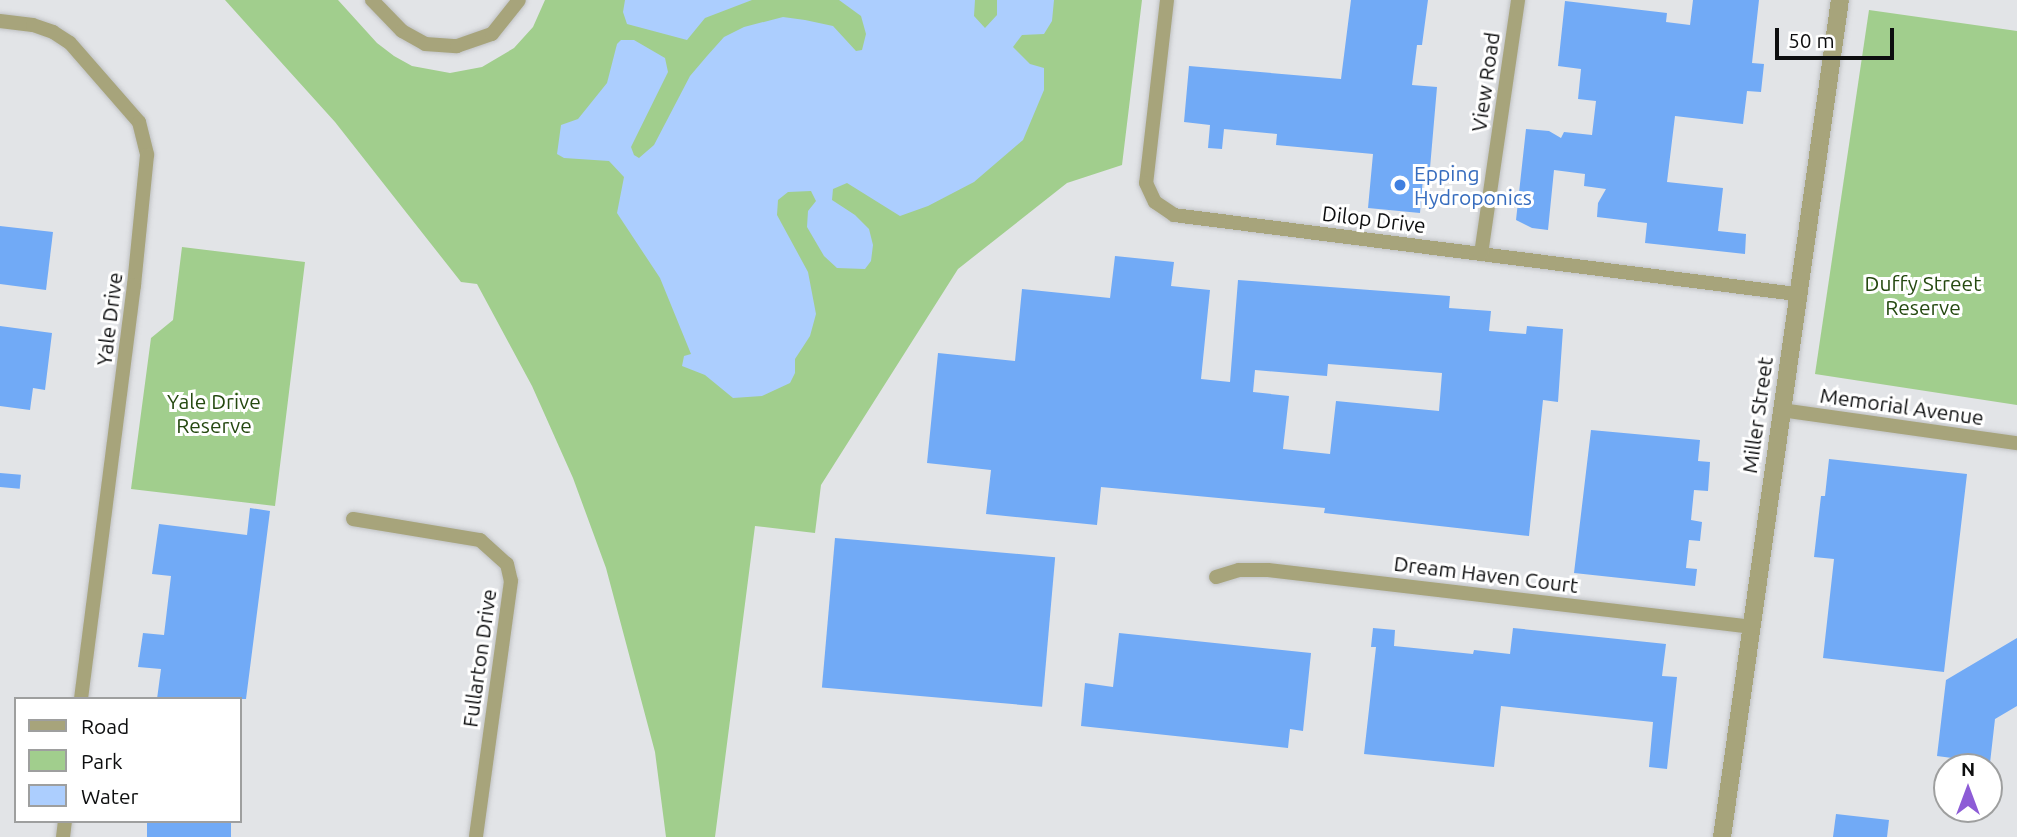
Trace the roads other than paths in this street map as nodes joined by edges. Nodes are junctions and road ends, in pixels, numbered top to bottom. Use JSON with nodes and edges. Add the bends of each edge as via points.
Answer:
{"nodes":[{"id":1,"x":372,"y":0,"type":"edge"},
{"id":2,"x":519,"y":0,"type":"edge"},
{"id":3,"x":1167,"y":0,"type":"edge"},
{"id":4,"x":1518,"y":0,"type":"edge"},
{"id":5,"x":1840,"y":0,"type":"edge"},
{"id":6,"x":0,"y":21,"type":"edge"},
{"id":7,"x":1481,"y":254,"type":"junction"},
{"id":8,"x":1796,"y":294,"type":"junction"},
{"id":9,"x":1781,"y":410,"type":"junction"},
{"id":10,"x":2017,"y":443,"type":"edge"},
{"id":11,"x":354,"y":519,"type":"dead end"},
{"id":12,"x":1216,"y":577,"type":"dead end"},
{"id":13,"x":1751,"y":627,"type":"junction"},
{"id":14,"x":81,"y":697,"type":"edge"},
{"id":15,"x":476,"y":837,"type":"edge"},
{"id":16,"x":1722,"y":837,"type":"edge"}],
"edges":[{"from":1,"to":2,"type":"street","via":[[413,38],[425,44],[457,46],[492,34]]},
{"from":3,"to":7,"type":"street","name":"Dilop Drive","via":[[1146,183],[1154,202],[1186,218]]},
{"from":4,"to":7,"type":"street","name":"View Road"},
{"from":5,"to":8,"type":"street","name":"Miller Street"},
{"from":6,"to":14,"type":"street","name":"Yale Drive","via":[[33,25],[70,43],[139,122],[148,155]]},
{"from":7,"to":8,"type":"street","name":"Dilop Drive"},
{"from":8,"to":9,"type":"street","name":"Miller Street"},
{"from":9,"to":10,"type":"street","name":"Memorial Avenue"},
{"from":9,"to":13,"type":"street","name":"Miller Street"},
{"from":11,"to":15,"type":"street","name":"Fullarton Drive","via":[[480,540],[507,565],[510,594]]},
{"from":12,"to":13,"type":"street","name":"Dream Haven Court","via":[[1238,570],[1268,569]]},
{"from":13,"to":16,"type":"street","name":"Miller Street"}]}
